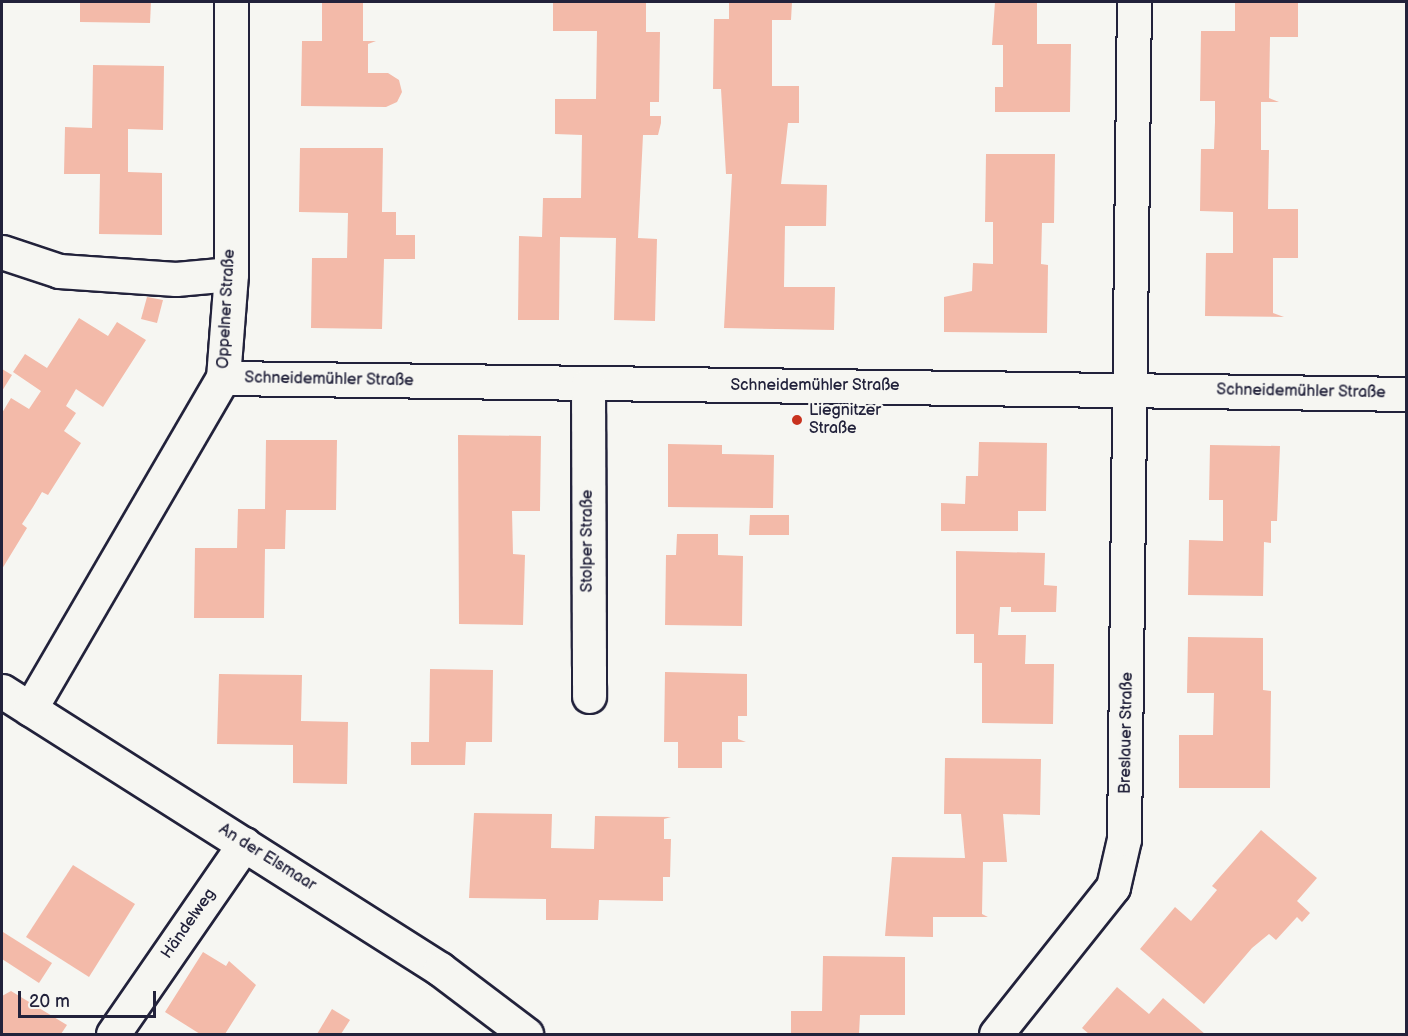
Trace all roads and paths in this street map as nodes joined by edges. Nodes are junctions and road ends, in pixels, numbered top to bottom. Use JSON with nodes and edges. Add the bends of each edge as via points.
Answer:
{"nodes":[{"id":1,"x":231,"y":2,"type":"edge"},
{"id":2,"x":1134,"y":2,"type":"edge"},
{"id":3,"x":2,"y":252,"type":"edge"},
{"id":4,"x":231,"y":274,"type":"junction"},
{"id":5,"x":223,"y":378,"type":"junction"},
{"id":6,"x":588,"y":385,"type":"junction"},
{"id":7,"x":1131,"y":388,"type":"junction"},
{"id":8,"x":1407,"y":394,"type":"edge"},
{"id":9,"x":2,"y":691,"type":"edge"},
{"id":10,"x":589,"y":696,"type":"dead end"},
{"id":11,"x":30,"y":709,"type":"junction"},
{"id":12,"x":244,"y":844,"type":"junction"},
{"id":13,"x":113,"y":1035,"type":"edge"},
{"id":14,"x":526,"y":1035,"type":"edge"},
{"id":15,"x":996,"y":1035,"type":"edge"}],
"edges":[{"from":1,"to":4,"type":"street","name":"Oppelner Straße"},
{"from":2,"to":7,"type":"street"},
{"from":3,"to":4,"type":"street","via":[[59,271],[176,279]]},
{"from":4,"to":5,"type":"street","name":"Oppelner Straße"},
{"from":5,"to":6,"type":"street","name":"Schneidemühler Straße"},
{"from":5,"to":11,"type":"street","name":"Oppelner Straße"},
{"from":6,"to":7,"type":"street","name":"Schneidemühler Straße"},
{"from":6,"to":10,"type":"street","name":"Stolper Straße"},
{"from":7,"to":8,"type":"street","name":"Schneidemühler Straße"},
{"from":7,"to":15,"type":"street","name":"Breslauer Straße","via":[[1124,839],[1113,887]]},
{"from":9,"to":11,"type":"street","name":"An der Elsmaar"},
{"from":11,"to":12,"type":"street","name":"An der Elsmaar"},
{"from":12,"to":13,"type":"street","name":"Händelweg"},
{"from":12,"to":14,"type":"street","name":"An der Elsmaar","via":[[440,969]]}]}
